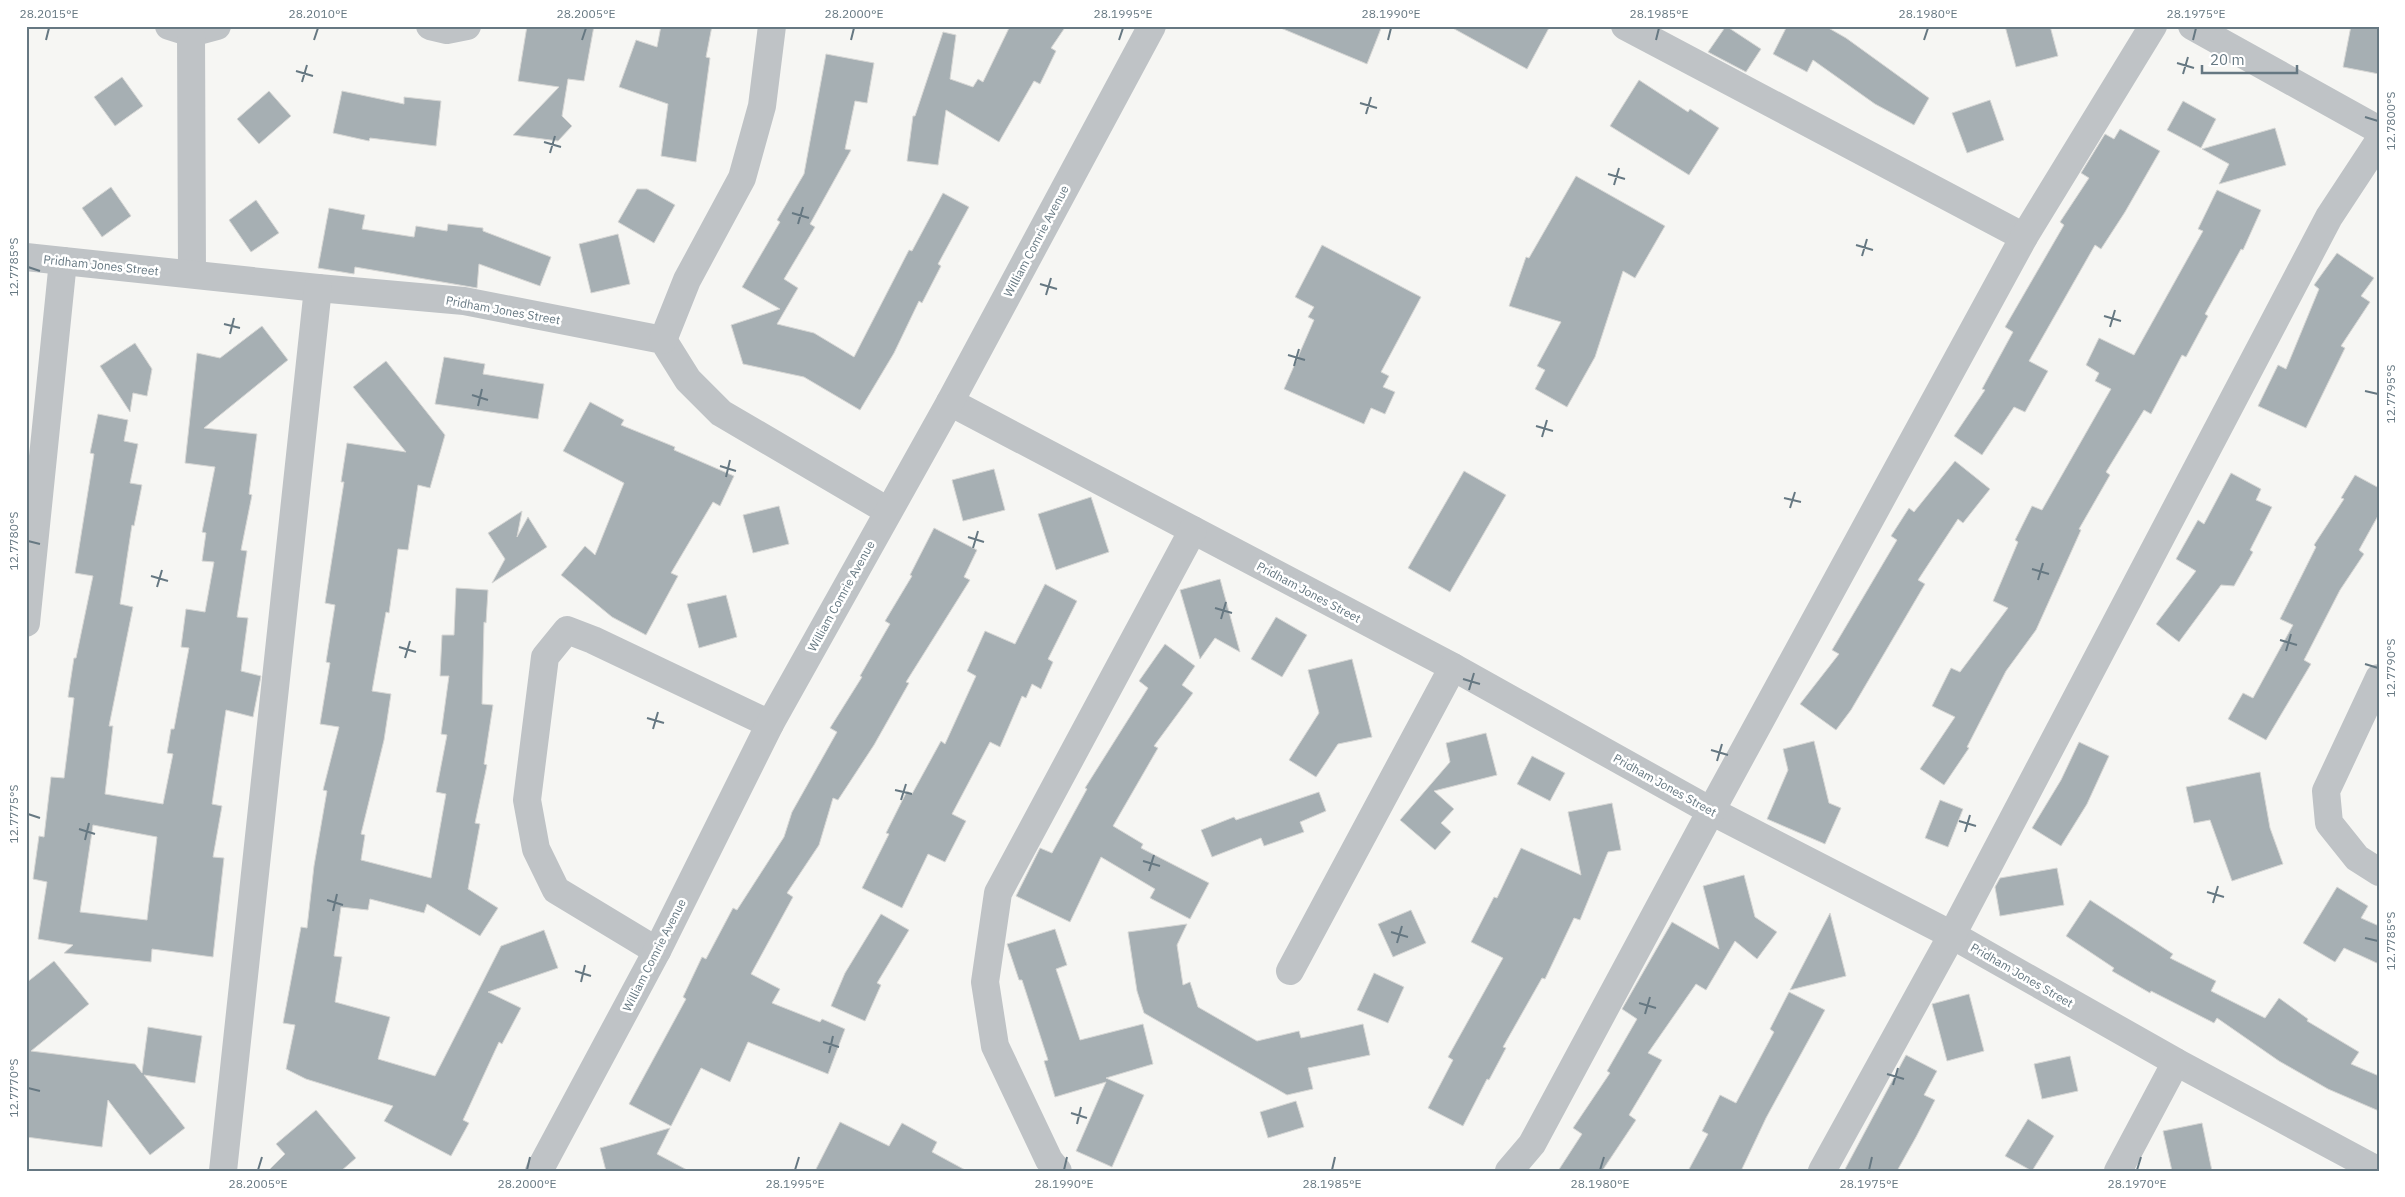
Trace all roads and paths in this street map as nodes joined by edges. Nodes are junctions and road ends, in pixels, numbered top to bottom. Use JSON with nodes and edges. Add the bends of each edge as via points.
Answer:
{"nodes":[{"id":1,"x":217,"y":26,"type":"edge"},
{"id":2,"x":430,"y":26,"type":"edge"},
{"id":3,"x":467,"y":26,"type":"edge"},
{"id":4,"x":772,"y":26,"type":"edge"},
{"id":5,"x":1152,"y":26,"type":"edge"},
{"id":6,"x":1625,"y":26,"type":"edge"},
{"id":7,"x":2153,"y":26,"type":"edge"},
{"id":8,"x":2192,"y":26,"type":"edge"},
{"id":9,"x":180,"y":30,"type":"edge"},
{"id":10,"x":2379,"y":130,"type":"edge"},
{"id":11,"x":2379,"y":141,"type":"edge"},
{"id":12,"x":2024,"y":237,"type":"junction"},
{"id":13,"x":26,"y":257,"type":"edge"},
{"id":14,"x":63,"y":261,"type":"junction"},
{"id":15,"x":192,"y":274,"type":"junction"},
{"id":16,"x":318,"y":288,"type":"junction"},
{"id":17,"x":663,"y":340,"type":"junction"},
{"id":18,"x":950,"y":402,"type":"junction"},
{"id":19,"x":888,"y":511,"type":"junction"},
{"id":20,"x":1193,"y":530,"type":"junction"},
{"id":21,"x":26,"y":624,"type":"edge"},
{"id":22,"x":1453,"y":667,"type":"junction"},
{"id":23,"x":2379,"y":678,"type":"edge"},
{"id":24,"x":770,"y":724,"type":"junction"},
{"id":25,"x":1711,"y":811,"type":"junction"},
{"id":26,"x":2379,"y":872,"type":"edge"},
{"id":27,"x":1952,"y":935,"type":"junction"},
{"id":28,"x":657,"y":950,"type":"junction"},
{"id":29,"x":1290,"y":971,"type":"dead end"},
{"id":30,"x":2176,"y":1062,"type":"junction"},
{"id":31,"x":223,"y":1171,"type":"edge"},
{"id":32,"x":539,"y":1171,"type":"edge"},
{"id":33,"x":1058,"y":1171,"type":"edge"},
{"id":34,"x":1509,"y":1171,"type":"edge"},
{"id":35,"x":1822,"y":1171,"type":"edge"},
{"id":36,"x":2118,"y":1171,"type":"edge"},
{"id":37,"x":2379,"y":1171,"type":"edge"}],
"edges":[{"from":1,"to":9,"type":"street"},
{"from":2,"to":3,"type":"street","via":[[447,30]]},
{"from":4,"to":17,"type":"street","via":[[762,106],[742,178],[687,280]]},
{"from":5,"to":18,"type":"street","name":"William Comrie Avenue"},
{"from":6,"to":12,"type":"street"},
{"from":7,"to":12,"type":"street"},
{"from":8,"to":10,"type":"street"},
{"from":9,"to":15,"type":"street"},
{"from":11,"to":27,"type":"street","via":[[2328,217]]},
{"from":12,"to":25,"type":"street"},
{"from":13,"to":14,"type":"street","name":"Pridham Jones Street"},
{"from":14,"to":15,"type":"street","name":"Pridham Jones Street"},
{"from":14,"to":21,"type":"street"},
{"from":15,"to":16,"type":"street","name":"Pridham Jones Street"},
{"from":16,"to":17,"type":"street","name":"Pridham Jones Street","via":[[464,301]]},
{"from":16,"to":31,"type":"street"},
{"from":17,"to":19,"type":"street","via":[[688,380],[721,413]]},
{"from":18,"to":19,"type":"street","name":"William Comrie Avenue"},
{"from":18,"to":20,"type":"street","name":"Pridham Jones Street"},
{"from":19,"to":24,"type":"street","name":"William Comrie Avenue"},
{"from":20,"to":22,"type":"street","name":"Pridham Jones Street"},
{"from":20,"to":33,"type":"street","via":[[998,893],[985,982],[996,1046],[1049,1160]]},
{"from":22,"to":25,"type":"street","name":"Pridham Jones Street"},
{"from":22,"to":29,"type":"street"},
{"from":23,"to":26,"type":"street","via":[[2326,791],[2329,823],[2357,858]]},
{"from":24,"to":28,"type":"street","name":"William Comrie Avenue"},
{"from":24,"to":28,"type":"street","via":[[567,630],[546,657],[527,800],[536,848],[556,890]]},
{"from":25,"to":27,"type":"street","name":"Pridham Jones Street"},
{"from":25,"to":34,"type":"street","via":[[1532,1144]]},
{"from":27,"to":30,"type":"street","name":"Pridham Jones Street"},
{"from":27,"to":35,"type":"street"},
{"from":28,"to":32,"type":"street","name":"William Comrie Avenue"},
{"from":30,"to":36,"type":"street"},
{"from":30,"to":37,"type":"street","name":"Pridham Jones Street"}]}
